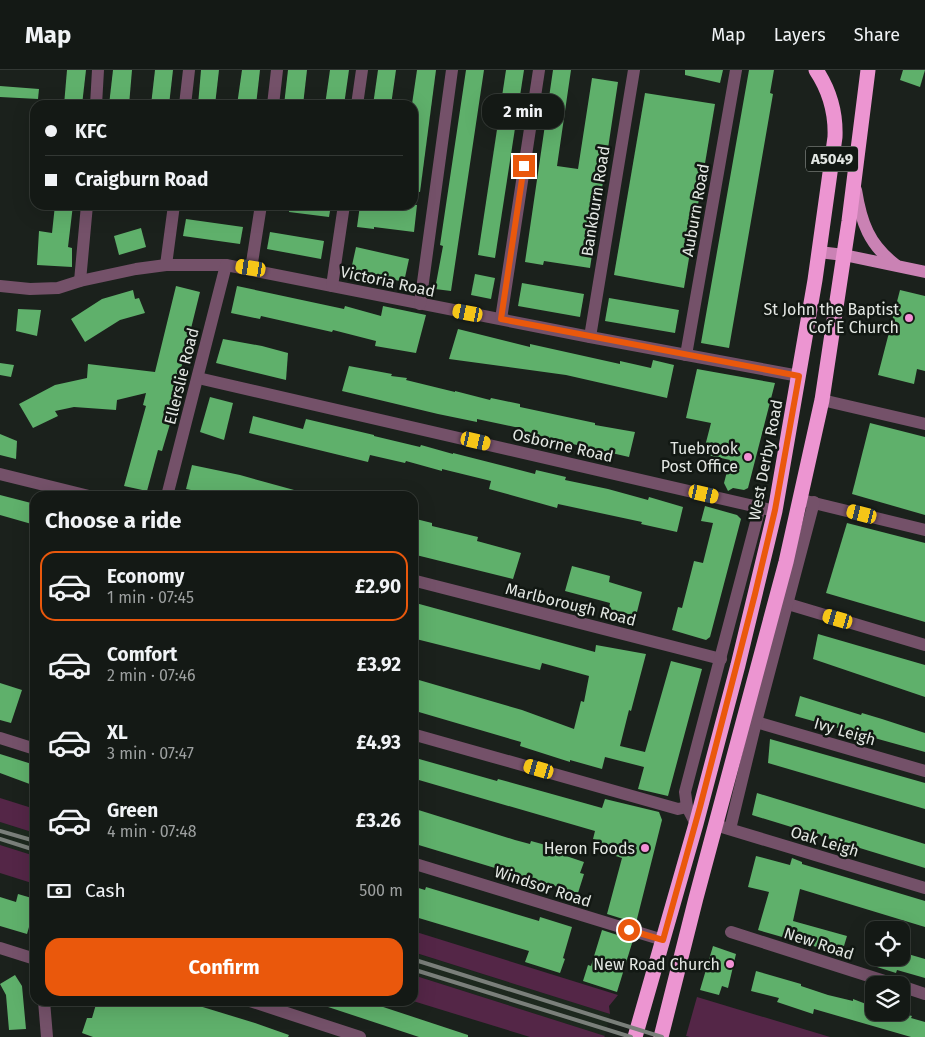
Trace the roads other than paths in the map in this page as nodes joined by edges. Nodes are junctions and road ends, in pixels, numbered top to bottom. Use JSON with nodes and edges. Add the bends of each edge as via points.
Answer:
{"nodes":[{"id":1,"x":98,"y":70,"type":"edge"},
{"id":2,"x":189,"y":70,"type":"edge"},
{"id":3,"x":277,"y":70,"type":"edge"},
{"id":4,"x":362,"y":70,"type":"edge"},
{"id":5,"x":452,"y":70,"type":"edge"},
{"id":6,"x":539,"y":70,"type":"edge"},
{"id":7,"x":634,"y":70,"type":"edge"},
{"id":8,"x":736,"y":70,"type":"edge"},
{"id":9,"x":816,"y":70,"type":"edge"},
{"id":10,"x":868,"y":70,"type":"edge"},
{"id":11,"x":96,"y":100,"type":"edge"},
{"id":12,"x":186,"y":100,"type":"edge"},
{"id":13,"x":274,"y":100,"type":"edge"},
{"id":14,"x":358,"y":100,"type":"edge"},
{"id":15,"x":854,"y":179,"type":"junction"},
{"id":16,"x":87,"y":210,"type":"edge"},
{"id":17,"x":173,"y":210,"type":"edge"},
{"id":18,"x":260,"y":210,"type":"edge"},
{"id":19,"x":343,"y":210,"type":"edge"},
{"id":20,"x":819,"y":252,"type":"junction"},
{"id":21,"x":844,"y":254,"type":"junction"},
{"id":22,"x":166,"y":265,"type":"junction"},
{"id":23,"x":226,"y":265,"type":"junction"},
{"id":24,"x":898,"y":266,"type":"junction"},
{"id":25,"x":251,"y":268,"type":"junction"},
{"id":26,"x":925,"y":272,"type":"edge"},
{"id":27,"x":80,"y":281,"type":"junction"},
{"id":28,"x":0,"y":286,"type":"edge"},
{"id":29,"x":332,"y":286,"type":"junction"},
{"id":30,"x":420,"y":304,"type":"junction"},
{"id":31,"x":501,"y":319,"type":"junction"},
{"id":32,"x":590,"y":337,"type":"junction"},
{"id":33,"x":686,"y":355,"type":"junction"},
{"id":34,"x":799,"y":376,"type":"junction"},
{"id":35,"x":198,"y":378,"type":"junction"},
{"id":36,"x":822,"y":400,"type":"junction"},
{"id":37,"x":925,"y":424,"type":"edge"},
{"id":38,"x":0,"y":474,"type":"edge"},
{"id":39,"x":69,"y":491,"type":"edge"},
{"id":40,"x":168,"y":491,"type":"edge"},
{"id":41,"x":799,"y":500,"type":"junction"},
{"id":42,"x":814,"y":502,"type":"junction"},
{"id":43,"x":767,"y":509,"type":"junction"},
{"id":44,"x":925,"y":530,"type":"edge"},
{"id":45,"x":418,"y":582,"type":"edge"},
{"id":46,"x":788,"y":604,"type":"junction"},
{"id":47,"x":925,"y":645,"type":"edge"},
{"id":48,"x":721,"y":658,"type":"junction"},
{"id":49,"x":756,"y":722,"type":"junction"},
{"id":50,"x":418,"y":736,"type":"edge"},
{"id":51,"x":0,"y":738,"type":"edge"},
{"id":52,"x":30,"y":747,"type":"edge"},
{"id":53,"x":925,"y":771,"type":"edge"},
{"id":54,"x":687,"y":807,"type":"junction"},
{"id":55,"x":696,"y":824,"type":"junction"},
{"id":56,"x":723,"y":827,"type":"junction"},
{"id":57,"x":418,"y":865,"type":"edge"},
{"id":58,"x":925,"y":888,"type":"edge"},
{"id":59,"x":731,"y":932,"type":"dead end"},
{"id":60,"x":663,"y":940,"type":"junction"},
{"id":61,"x":0,"y":948,"type":"edge"},
{"id":62,"x":30,"y":957,"type":"edge"},
{"id":63,"x":869,"y":976,"type":"edge"},
{"id":64,"x":910,"y":989,"type":"edge"},
{"id":65,"x":925,"y":994,"type":"edge"},
{"id":66,"x":44,"y":1006,"type":"edge"},
{"id":67,"x":265,"y":1006,"type":"edge"},
{"id":68,"x":47,"y":1037,"type":"edge"},
{"id":69,"x":360,"y":1037,"type":"edge"},
{"id":70,"x":635,"y":1037,"type":"edge"},
{"id":71,"x":661,"y":1037,"type":"edge"}],
"edges":[{"from":1,"to":11,"type":"street"},
{"from":2,"to":12,"type":"street"},
{"from":3,"to":13,"type":"street"},
{"from":4,"to":14,"type":"street"},
{"from":5,"to":30,"type":"street"},
{"from":6,"to":31,"type":"street"},
{"from":7,"to":32,"type":"street","name":"Bankburn Road"},
{"from":8,"to":33,"type":"street","name":"Auburn Road"},
{"from":9,"to":20,"type":"highway","name":"West Derby Road","number":"A5049","via":[[828,92],[836,126]]},
{"from":10,"to":15,"type":"highway","number":"A5049"},
{"from":15,"to":21,"type":"highway","number":"A5049"},
{"from":15,"to":24,"type":"main road","via":[[860,214],[867,232],[883,254]]},
{"from":16,"to":27,"type":"street"},
{"from":17,"to":22,"type":"street"},
{"from":18,"to":25,"type":"street"},
{"from":19,"to":29,"type":"street"},
{"from":20,"to":21,"type":"main road"},
{"from":20,"to":34,"type":"highway","name":"West Derby Road","number":"A5049"},
{"from":21,"to":24,"type":"main road"},
{"from":21,"to":36,"type":"highway","number":"A5049"},
{"from":22,"to":23,"type":"street","name":"Victoria Road"},
{"from":22,"to":27,"type":"street","name":"Victoria Road"},
{"from":23,"to":25,"type":"street","name":"Victoria Road"},
{"from":23,"to":35,"type":"street","name":"Ellerslie Road"},
{"from":24,"to":26,"type":"main road"},
{"from":25,"to":29,"type":"street","name":"Victoria Road"},
{"from":27,"to":28,"type":"street","name":"Victoria Road","via":[[58,288]]},
{"from":29,"to":30,"type":"street","name":"Victoria Road"},
{"from":30,"to":31,"type":"street","name":"Victoria Road"},
{"from":31,"to":32,"type":"street","name":"Victoria Road"},
{"from":32,"to":33,"type":"street","name":"Victoria Road"},
{"from":33,"to":34,"type":"street","name":"Victoria Road"},
{"from":34,"to":43,"type":"highway","name":"West Derby Road","number":"A5049"},
{"from":35,"to":40,"type":"street","name":"Ellerslie Road"},
{"from":35,"to":43,"type":"street","name":"Osborne Road"},
{"from":36,"to":37,"type":"street"},
{"from":36,"to":41,"type":"highway","number":"A5049"},
{"from":38,"to":39,"type":"street"},
{"from":41,"to":42,"type":"street"},
{"from":41,"to":56,"type":"highway","number":"A5049"},
{"from":42,"to":44,"type":"street"},
{"from":42,"to":46,"type":"street"},
{"from":43,"to":48,"type":"street","name":"West Derby Road"},
{"from":43,"to":55,"type":"highway","name":"West Derby Road","number":"A5049","via":[[738,664]]},
{"from":45,"to":48,"type":"street","name":"Marlborough Road"},
{"from":46,"to":47,"type":"street"},
{"from":46,"to":49,"type":"street"},
{"from":48,"to":54,"type":"street","name":"West Derby Road","via":[[685,792]]},
{"from":49,"to":53,"type":"street","name":"Ivy Leigh"},
{"from":49,"to":56,"type":"street"},
{"from":50,"to":54,"type":"street","via":[[678,808]]},
{"from":51,"to":52,"type":"street"},
{"from":54,"to":55,"type":"street","name":"West Derby Road"},
{"from":55,"to":60,"type":"highway","name":"West Derby Road","number":"A5049"},
{"from":56,"to":58,"type":"street","name":"Oak Leigh"},
{"from":56,"to":71,"type":"highway","number":"A5049"},
{"from":57,"to":60,"type":"street","name":"Windsor Road"},
{"from":59,"to":63,"type":"street","name":"New Road"},
{"from":60,"to":70,"type":"highway","name":"West Derby Road","number":"A5049"},
{"from":61,"to":62,"type":"street"},
{"from":64,"to":65,"type":"street"},
{"from":66,"to":68,"type":"street"},
{"from":67,"to":69,"type":"street"}]}
